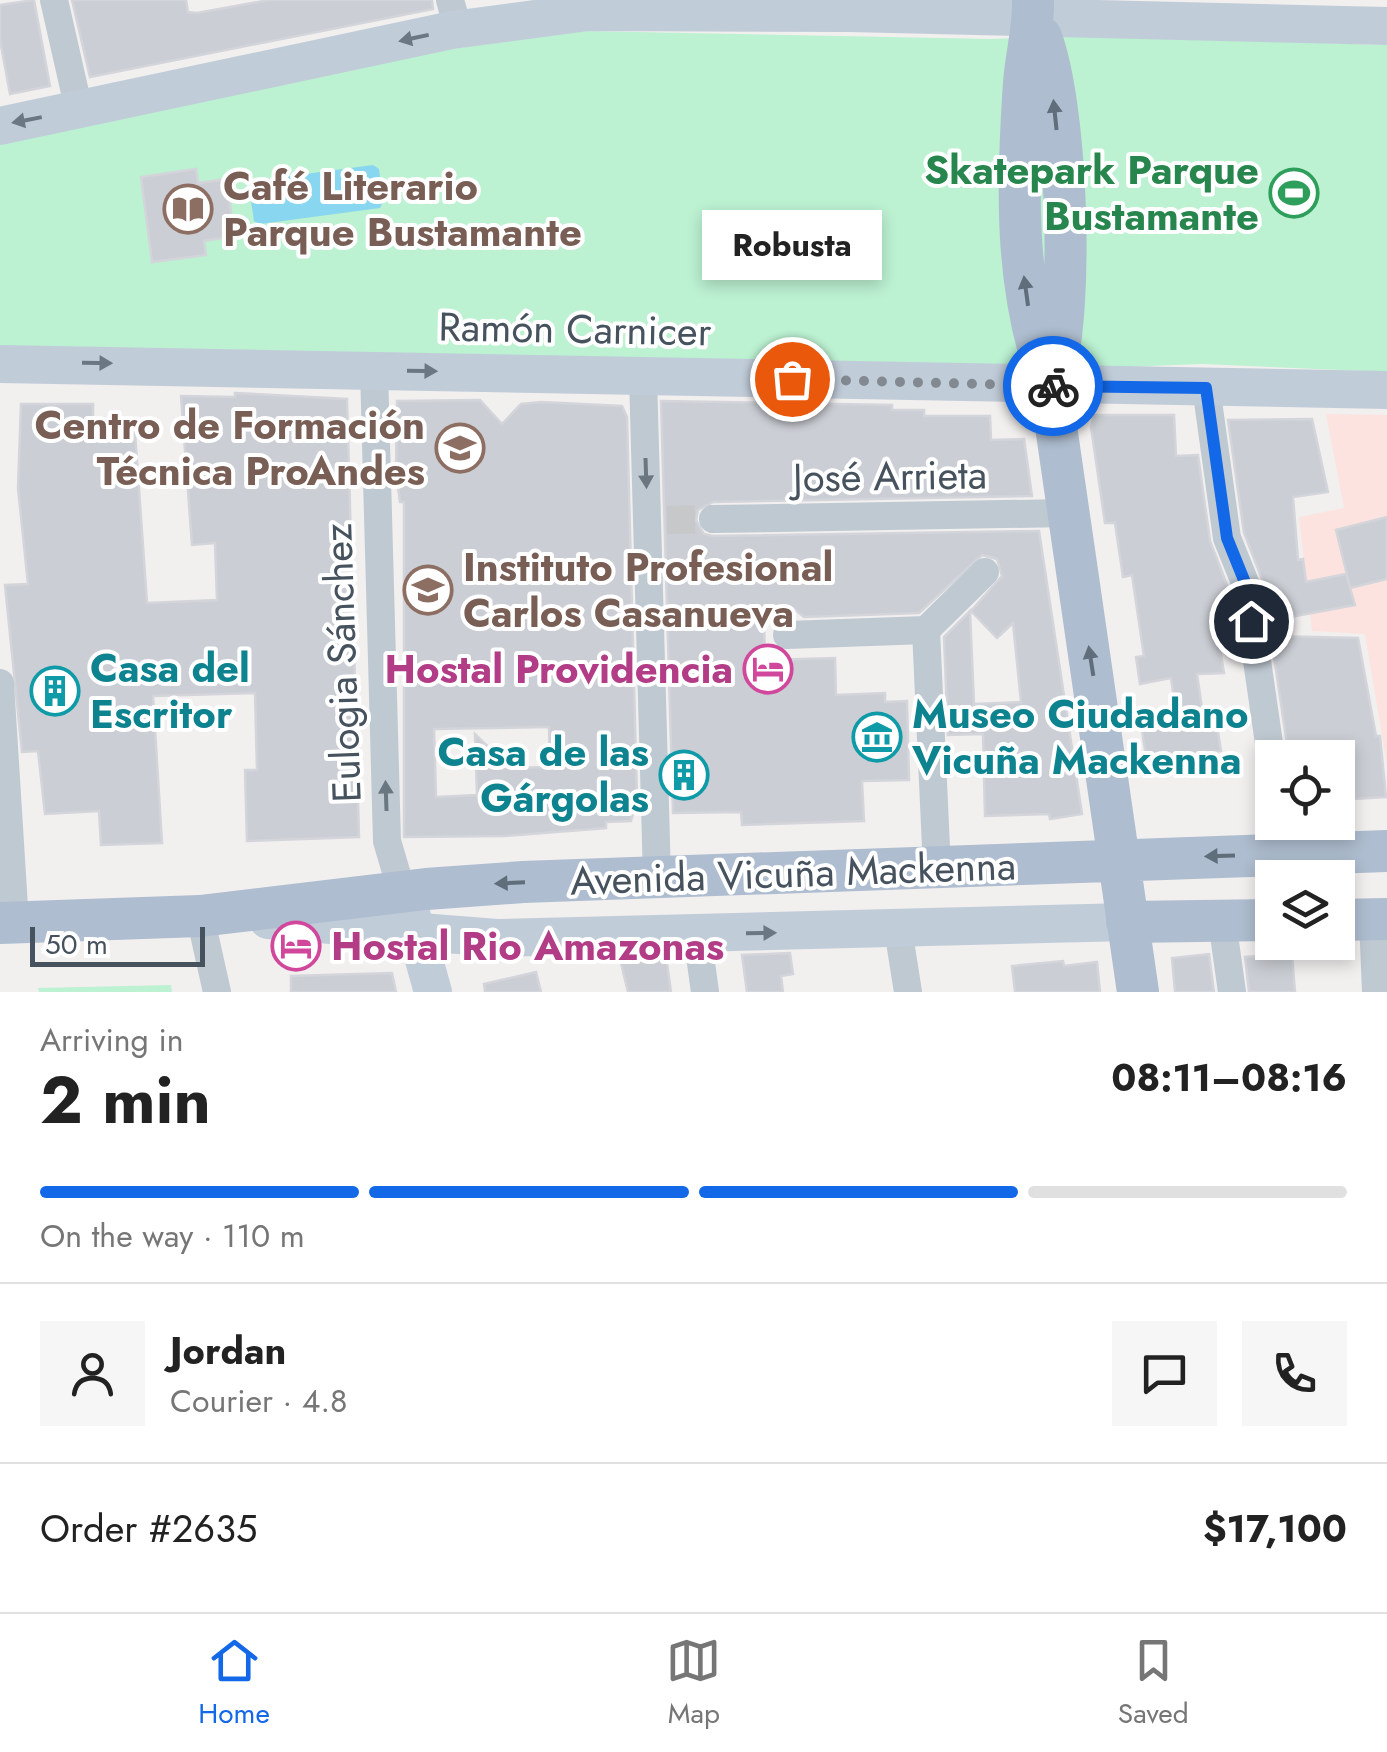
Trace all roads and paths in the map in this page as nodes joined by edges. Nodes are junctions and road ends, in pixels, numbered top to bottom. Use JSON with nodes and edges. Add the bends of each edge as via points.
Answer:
{"nodes":[{"id":1,"x":54,"y":0,"type":"edge"},
{"id":2,"x":848,"y":6,"type":"edge"},
{"id":3,"x":1034,"y":9,"type":"edge"},
{"id":4,"x":454,"y":15,"type":"edge"},
{"id":5,"x":1387,"y":26,"type":"edge"},
{"id":6,"x":79,"y":110,"type":"junction"},
{"id":7,"x":0,"y":126,"type":"edge"},
{"id":8,"x":0,"y":364,"type":"edge"},
{"id":9,"x":374,"y":370,"type":"junction"},
{"id":10,"x":643,"y":376,"type":"junction"},
{"id":11,"x":1050,"y":386,"type":"junction"},
{"id":12,"x":1206,"y":388,"type":"junction"},
{"id":13,"x":1387,"y":390,"type":"edge"},
{"id":14,"x":1069,"y":514,"type":"junction"},
{"id":15,"x":713,"y":519,"type":"tunnel mouth"},
{"id":16,"x":985,"y":572,"type":"dead end"},
{"id":17,"x":926,"y":630,"type":"junction"},
{"id":18,"x":787,"y":635,"type":"dead end"},
{"id":19,"x":0,"y":683,"type":"edge"},
{"id":20,"x":1269,"y":740,"type":"edge"},
{"id":21,"x":1270,"y":840,"type":"edge"},
{"id":22,"x":1300,"y":840,"type":"edge"},
{"id":23,"x":1387,"y":851,"type":"edge"},
{"id":24,"x":1121,"y":861,"type":"junction"},
{"id":25,"x":937,"y":869,"type":"junction"},
{"id":26,"x":657,"y":878,"type":"junction"},
{"id":27,"x":402,"y":892,"type":"junction"},
{"id":28,"x":200,"y":916,"type":"junction"},
{"id":29,"x":1366,"y":919,"type":"edge"},
{"id":30,"x":1255,"y":920,"type":"edge"},
{"id":31,"x":1222,"y":921,"type":"junction"},
{"id":32,"x":1127,"y":922,"type":"junction"},
{"id":33,"x":8,"y":923,"type":"edge"},
{"id":34,"x":898,"y":929,"type":"junction"},
{"id":35,"x":419,"y":934,"type":"junction"},
{"id":36,"x":697,"y":934,"type":"junction"},
{"id":37,"x":217,"y":992,"type":"edge"},
{"id":38,"x":433,"y":992,"type":"edge"},
{"id":39,"x":705,"y":992,"type":"edge"},
{"id":40,"x":908,"y":992,"type":"edge"},
{"id":41,"x":1138,"y":992,"type":"edge"},
{"id":42,"x":1232,"y":992,"type":"edge"},
{"id":43,"x":1376,"y":992,"type":"edge"}],
"edges":[{"from":1,"to":6,"type":"street"},
{"from":2,"to":3,"type":"main road"},
{"from":2,"to":4,"type":"main road"},
{"from":3,"to":5,"type":"main road"},
{"from":11,"to":3,"type":"main road","one_way":true,"via":[[1033,332],[1021,250],[1020,141]]},
{"from":4,"to":6,"type":"main road","one_way":true},
{"from":6,"to":7,"type":"main road","one_way":true},
{"from":8,"to":9,"type":"main road","name":"Ramón Carnicer","one_way":true},
{"from":9,"to":10,"type":"main road","name":"Ramón Carnicer","one_way":true},
{"from":27,"to":9,"type":"street","name":"Eulogia Sánchez","one_way":true,"via":[[387,841]]},
{"from":10,"to":11,"type":"main road","name":"Ramón Carnicer"},
{"from":10,"to":26,"type":"street","one_way":true,"via":[[657,520]]},
{"from":11,"to":12,"type":"main road","name":"Ramón Carnicer"},
{"from":11,"to":14,"type":"main road"},
{"from":12,"to":13,"type":"main road","name":"Ramón Carnicer"},
{"from":12,"to":20,"type":"street","via":[[1227,538],[1246,585]]},
{"from":14,"to":15,"type":"street","name":"José Arrieta"},
{"from":24,"to":14,"type":"main road","one_way":true},
{"from":16,"to":17,"type":"street"},
{"from":17,"to":18,"type":"street"},
{"from":17,"to":25,"type":"street"},
{"from":19,"to":33,"type":"street"},
{"from":21,"to":24,"type":"main road","name":"Avenida Vicuña Mackenna","one_way":true},
{"from":22,"to":23,"type":"main road","name":"Avenida Vicuña Mackenna"},
{"from":24,"to":25,"type":"main road","name":"Avenida Vicuña Mackenna"},
{"from":24,"to":32,"type":"main road"},
{"from":25,"to":26,"type":"main road","name":"Avenida Vicuña Mackenna"},
{"from":26,"to":27,"type":"main road","name":"Avenida Vicuña Mackenna","one_way":true},
{"from":27,"to":28,"type":"main road","name":"Avenida Vicuña Mackenna"},
{"from":27,"to":35,"type":"main road"},
{"from":28,"to":33,"type":"main road","name":"Avenida Vicuña Mackenna"},
{"from":28,"to":35,"type":"main road","name":"Avenida Vicuña Mackenna"},
{"from":28,"to":37,"type":"street"},
{"from":29,"to":43,"type":"street"},
{"from":30,"to":31,"type":"main road","name":"Avenida Vicuña Mackenna"},
{"from":31,"to":32,"type":"main road","name":"Avenida Vicuña Mackenna"},
{"from":31,"to":42,"type":"street"},
{"from":32,"to":34,"type":"main road","name":"Avenida Vicuña Mackenna"},
{"from":32,"to":41,"type":"main road"},
{"from":36,"to":34,"type":"main road","name":"Avenida Vicuña Mackenna","one_way":true},
{"from":34,"to":40,"type":"street"},
{"from":35,"to":36,"type":"main road","name":"Avenida Vicuña Mackenna"},
{"from":35,"to":38,"type":"main road"},
{"from":36,"to":39,"type":"street"}]}
